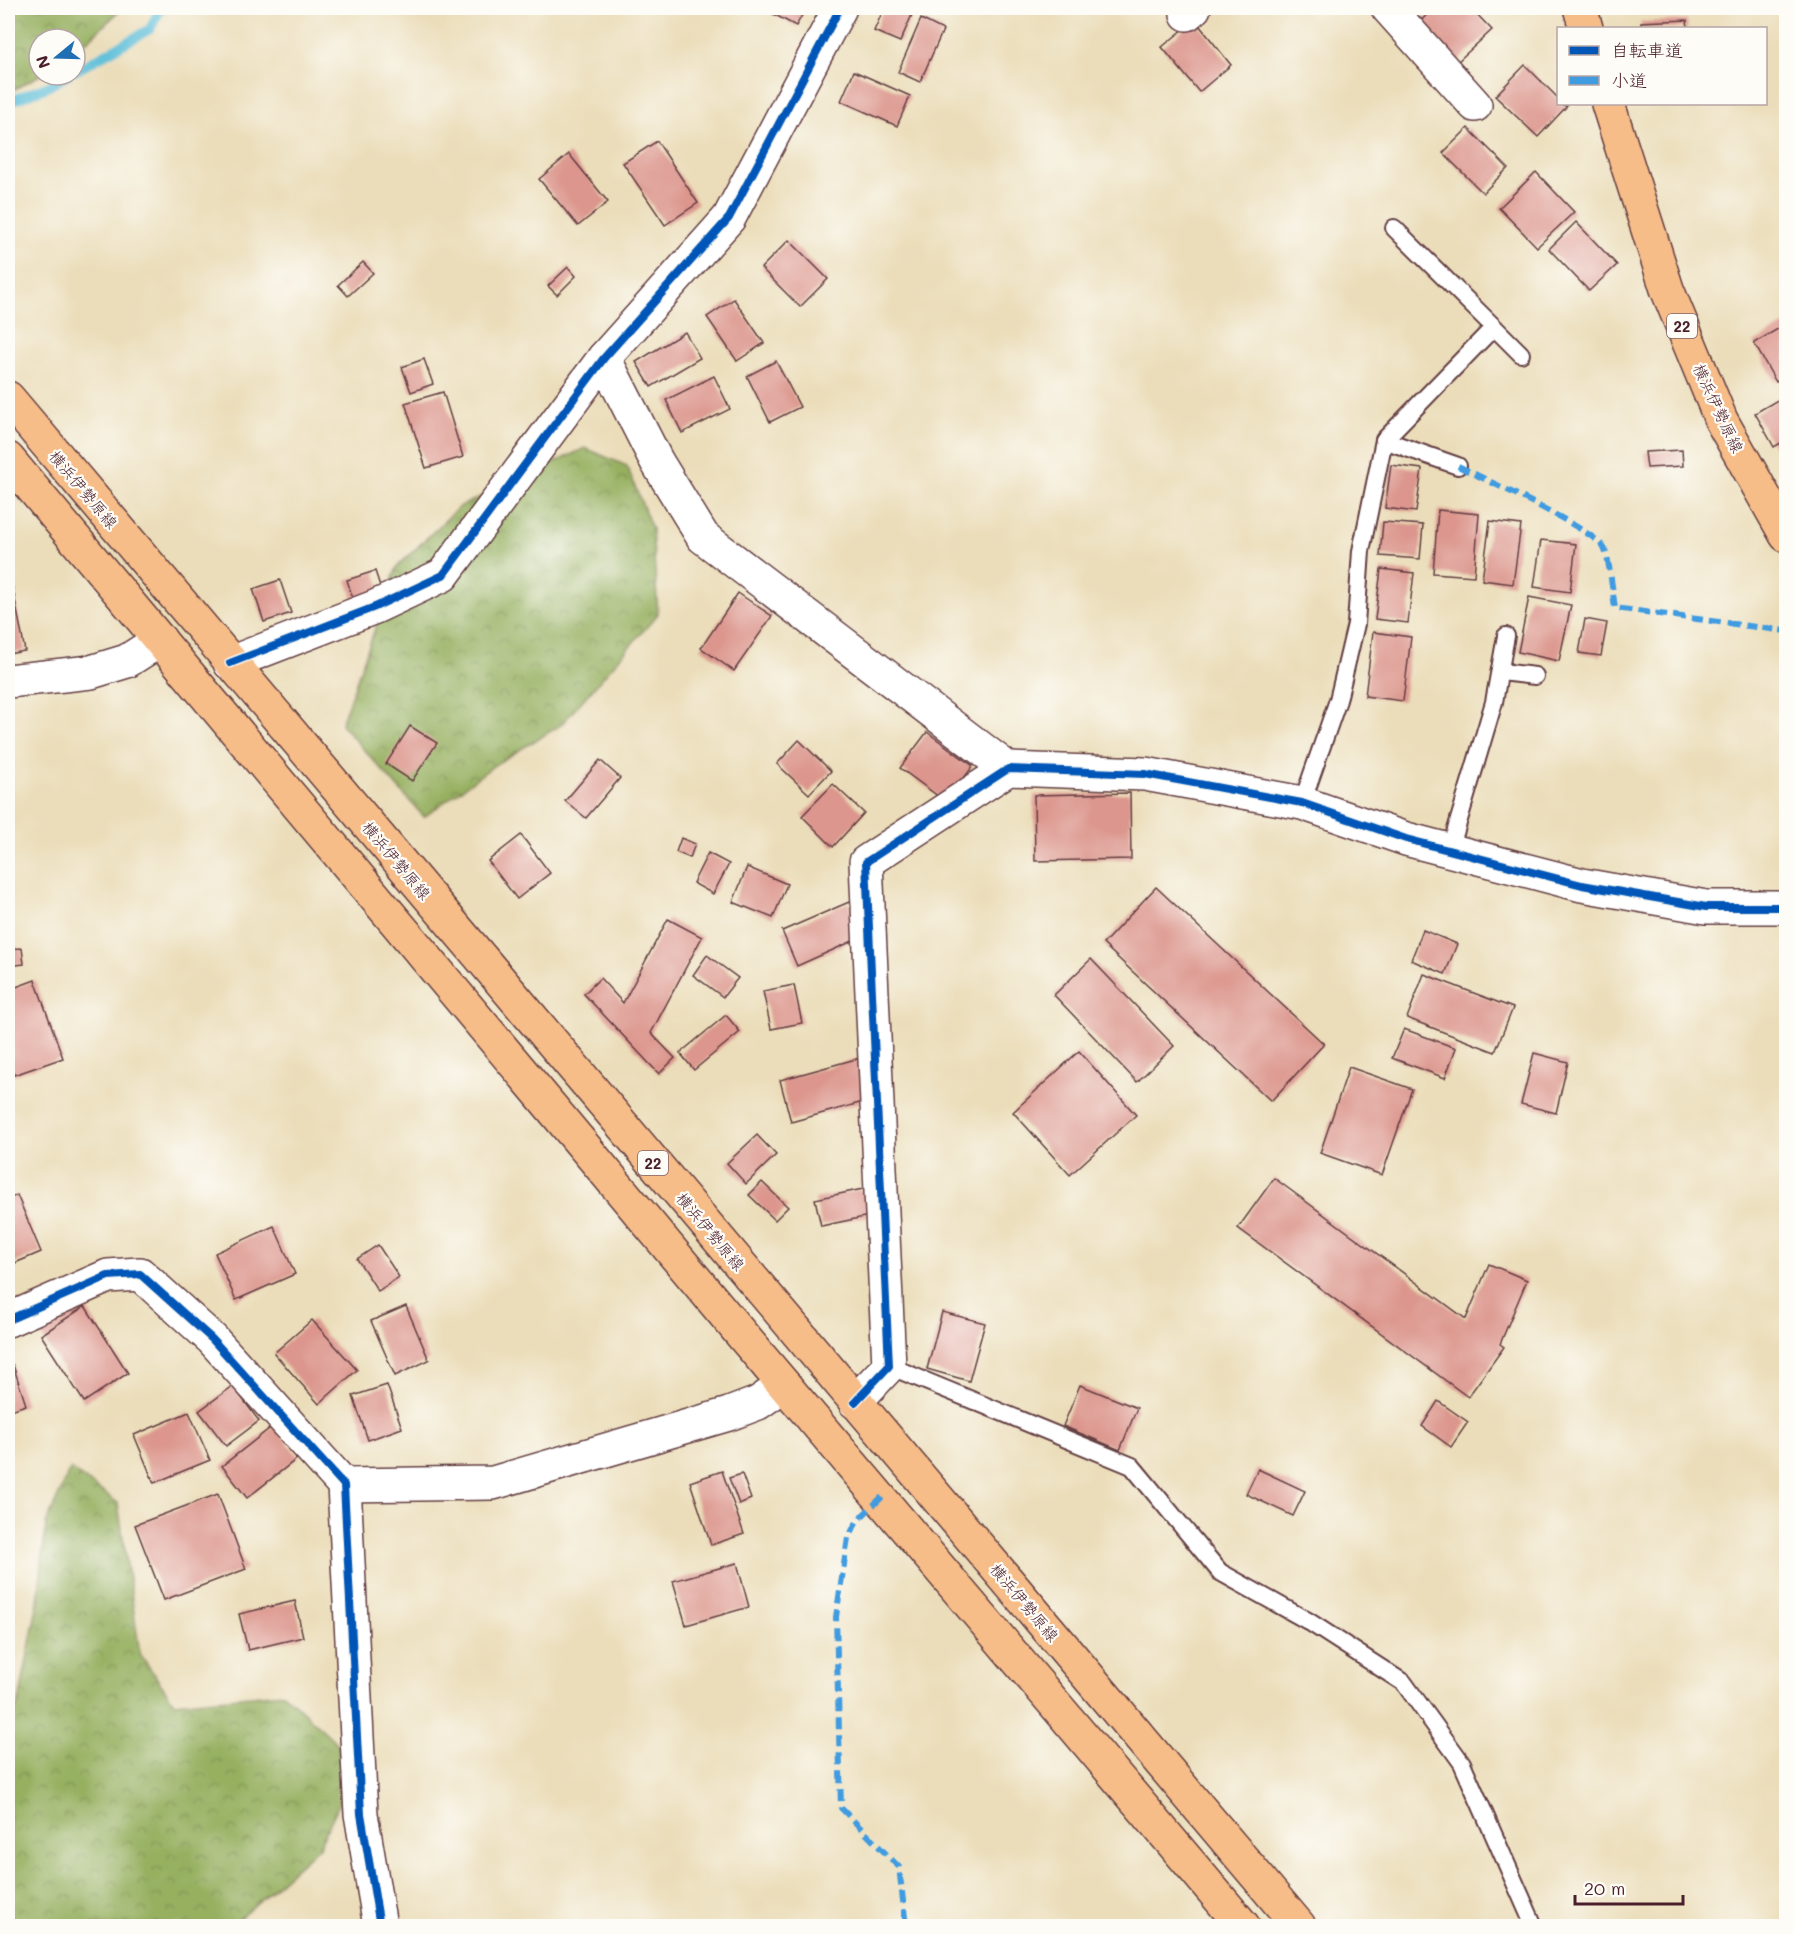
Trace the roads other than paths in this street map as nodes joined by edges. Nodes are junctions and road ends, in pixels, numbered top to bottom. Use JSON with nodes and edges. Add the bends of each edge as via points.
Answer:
{"nodes":[{"id":1,"x":840,"y":8,"type":"edge"},
{"id":2,"x":1388,"y":8,"type":"edge"},
{"id":3,"x":1580,"y":8,"type":"edge"},
{"id":4,"x":1586,"y":27,"type":"edge"},
{"id":5,"x":1475,"y":105,"type":"dead end"},
{"id":6,"x":1608,"y":105,"type":"edge"},
{"id":7,"x":1394,"y":228,"type":"dead end"},
{"id":8,"x":1494,"y":327,"type":"junction"},
{"id":9,"x":1521,"y":354,"type":"dead end"},
{"id":10,"x":604,"y":358,"type":"junction"},
{"id":11,"x":8,"y":398,"type":"edge"},
{"id":12,"x":1384,"y":440,"type":"junction"},
{"id":13,"x":8,"y":459,"type":"edge"},
{"id":14,"x":1458,"y":466,"type":"dead end"},
{"id":15,"x":1786,"y":535,"type":"edge"},
{"id":16,"x":1506,"y":636,"type":"dead end"},
{"id":17,"x":160,"y":640,"type":"junction"},
{"id":18,"x":230,"y":663,"type":"junction"},
{"id":19,"x":1501,"y":672,"type":"junction"},
{"id":20,"x":1535,"y":676,"type":"dead end"},
{"id":21,"x":8,"y":681,"type":"edge"},
{"id":22,"x":1008,"y":769,"type":"junction"},
{"id":23,"x":1302,"y":803,"type":"junction"},
{"id":24,"x":1449,"y":850,"type":"junction"},
{"id":25,"x":1786,"y":907,"type":"edge"},
{"id":26,"x":8,"y":1320,"type":"edge"},
{"id":27,"x":889,"y":1366,"type":"junction"},
{"id":28,"x":784,"y":1384,"type":"junction"},
{"id":29,"x":855,"y":1402,"type":"junction"},
{"id":30,"x":344,"y":1485,"type":"junction"},
{"id":31,"x":380,"y":1926,"type":"edge"},
{"id":32,"x":1244,"y":1926,"type":"edge"},
{"id":33,"x":1299,"y":1926,"type":"edge"},
{"id":34,"x":1534,"y":1926,"type":"edge"}],
"edges":[{"from":1,"to":10,"type":"street","via":[[729,218]]},
{"from":2,"to":5,"type":"street"},
{"from":3,"to":4,"type":"main road"},
{"from":6,"to":15,"type":"main road","name":"横浜伊勢原線","number":"22","via":[[1667,289],[1721,420]]},
{"from":7,"to":8,"type":"lane"},
{"from":8,"to":9,"type":"lane"},
{"from":8,"to":12,"type":"lane"},
{"from":10,"to":18,"type":"street","via":[[443,575],[375,607]]},
{"from":10,"to":22,"type":"street","via":[[657,462],[703,537]]},
{"from":11,"to":18,"type":"main road","name":"横浜伊勢原線","number":"22"},
{"from":12,"to":14,"type":"lane"},
{"from":12,"to":23,"type":"lane","via":[[1362,551],[1356,624],[1338,700]]},
{"from":13,"to":17,"type":"main road","number":"22"},
{"from":16,"to":19,"type":"lane"},
{"from":17,"to":21,"type":"street","via":[[127,661],[91,672]]},
{"from":17,"to":28,"type":"main road","number":"22"},
{"from":18,"to":29,"type":"main road","name":"横浜伊勢原線","number":"22"},
{"from":19,"to":20,"type":"lane"},
{"from":19,"to":24,"type":"lane"},
{"from":22,"to":23,"type":"street","via":[[1145,774]]},
{"from":22,"to":27,"type":"street","via":[[866,862]]},
{"from":23,"to":24,"type":"street"},
{"from":24,"to":25,"type":"street","via":[[1582,885],[1706,907]]},
{"from":26,"to":30,"type":"street","via":[[108,1276],[140,1274],[212,1339]]},
{"from":27,"to":29,"type":"street"},
{"from":27,"to":34,"type":"lane","via":[[1132,1466],[1220,1572],[1308,1621],[1404,1683],[1462,1762]]},
{"from":28,"to":30,"type":"street","via":[[758,1402],[729,1414],[493,1483]]},
{"from":28,"to":32,"type":"main road","number":"22"},
{"from":29,"to":33,"type":"main road","name":"横浜伊勢原線","number":"22"},
{"from":30,"to":31,"type":"street","via":[[361,1814]]}]}
